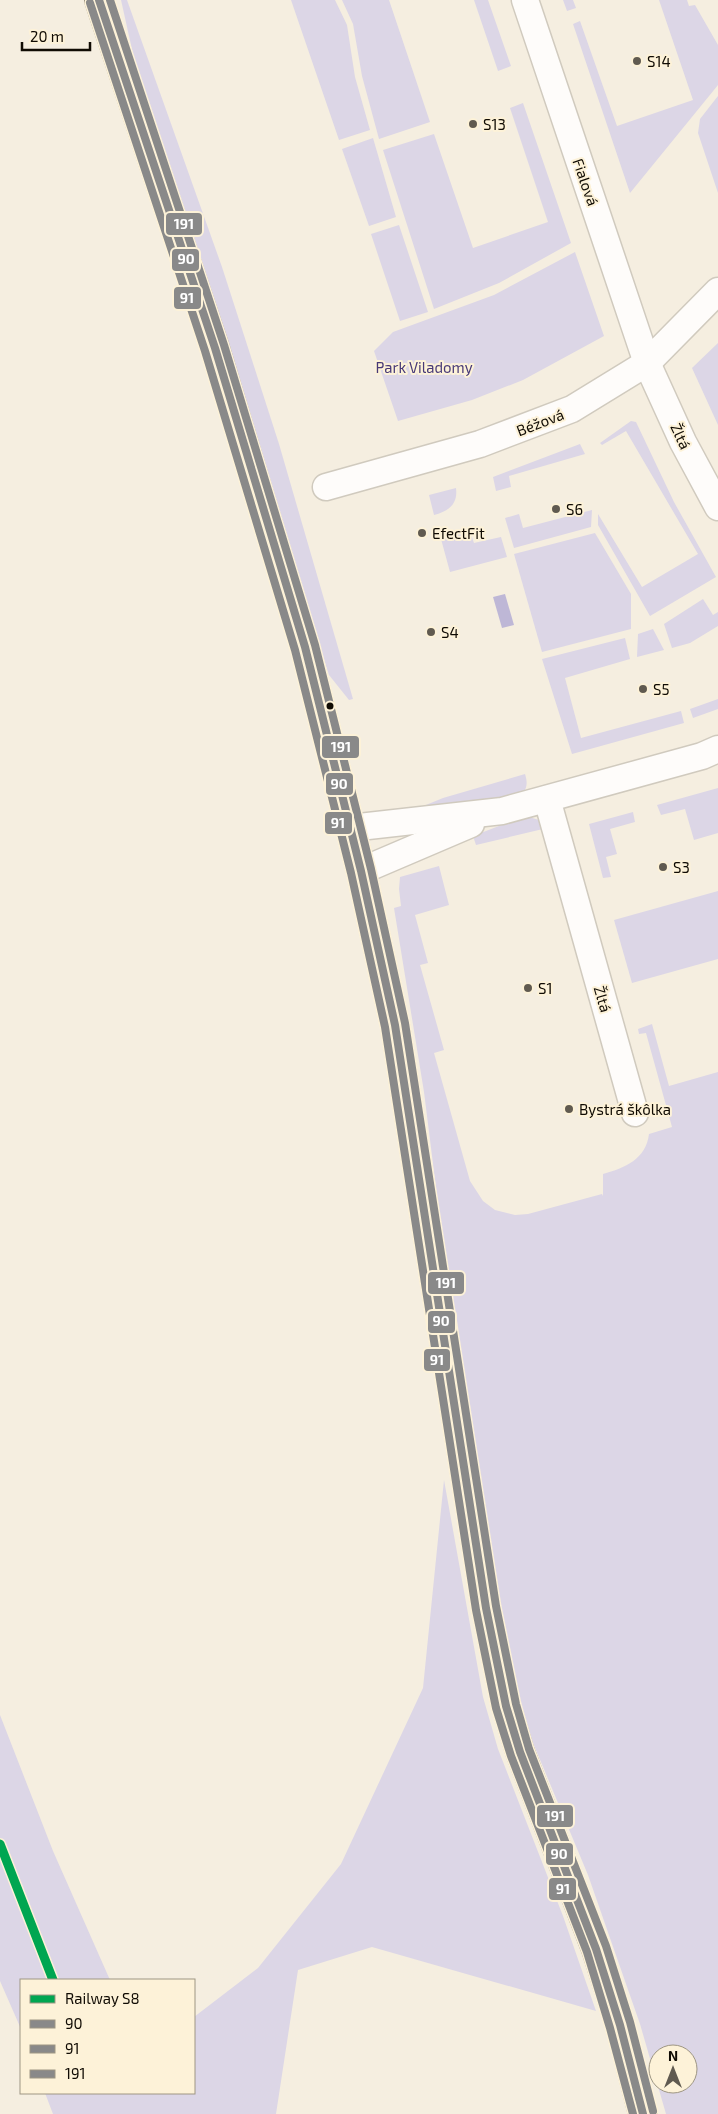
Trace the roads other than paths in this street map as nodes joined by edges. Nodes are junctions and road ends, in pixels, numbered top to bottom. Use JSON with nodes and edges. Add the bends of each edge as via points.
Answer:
{"nodes":[{"id":1,"x":100,"y":0,"type":"edge"},
{"id":2,"x":525,"y":0,"type":"edge"},
{"id":3,"x":718,"y":291,"type":"edge"},
{"id":4,"x":647,"y":363,"type":"junction"},
{"id":5,"x":326,"y":487,"type":"dead end"},
{"id":6,"x":718,"y":507,"type":"edge"},
{"id":7,"x":718,"y":749,"type":"edge"},
{"id":8,"x":547,"y":799,"type":"junction"},
{"id":9,"x":502,"y":811,"type":"junction"},
{"id":10,"x":350,"y":828,"type":"junction"},
{"id":11,"x":360,"y":871,"type":"junction"},
{"id":12,"x":635,"y":1113,"type":"dead end"},
{"id":13,"x":643,"y":2114,"type":"edge"}],
"edges":[{"from":1,"to":10,"type":"main road","via":[[169,204],[255,477],[304,647]]},
{"from":2,"to":4,"type":"street","name":"Fialová"},
{"from":3,"to":4,"type":"street","name":"Béžová"},
{"from":4,"to":5,"type":"street","name":"Béžová","via":[[572,409],[550,418],[480,444]]},
{"from":4,"to":6,"type":"street","name":"Žltá","via":[[683,442]]},
{"from":7,"to":8,"type":"street"},
{"from":8,"to":9,"type":"street"},
{"from":8,"to":12,"type":"street","name":"Žltá"},
{"from":9,"to":10,"type":"street"},
{"from":9,"to":11,"type":"street"},
{"from":10,"to":11,"type":"main road"},
{"from":11,"to":13,"type":"main road","via":[[395,1025],[486,1608],[506,1706],[520,1752],[596,1949]]}]}
